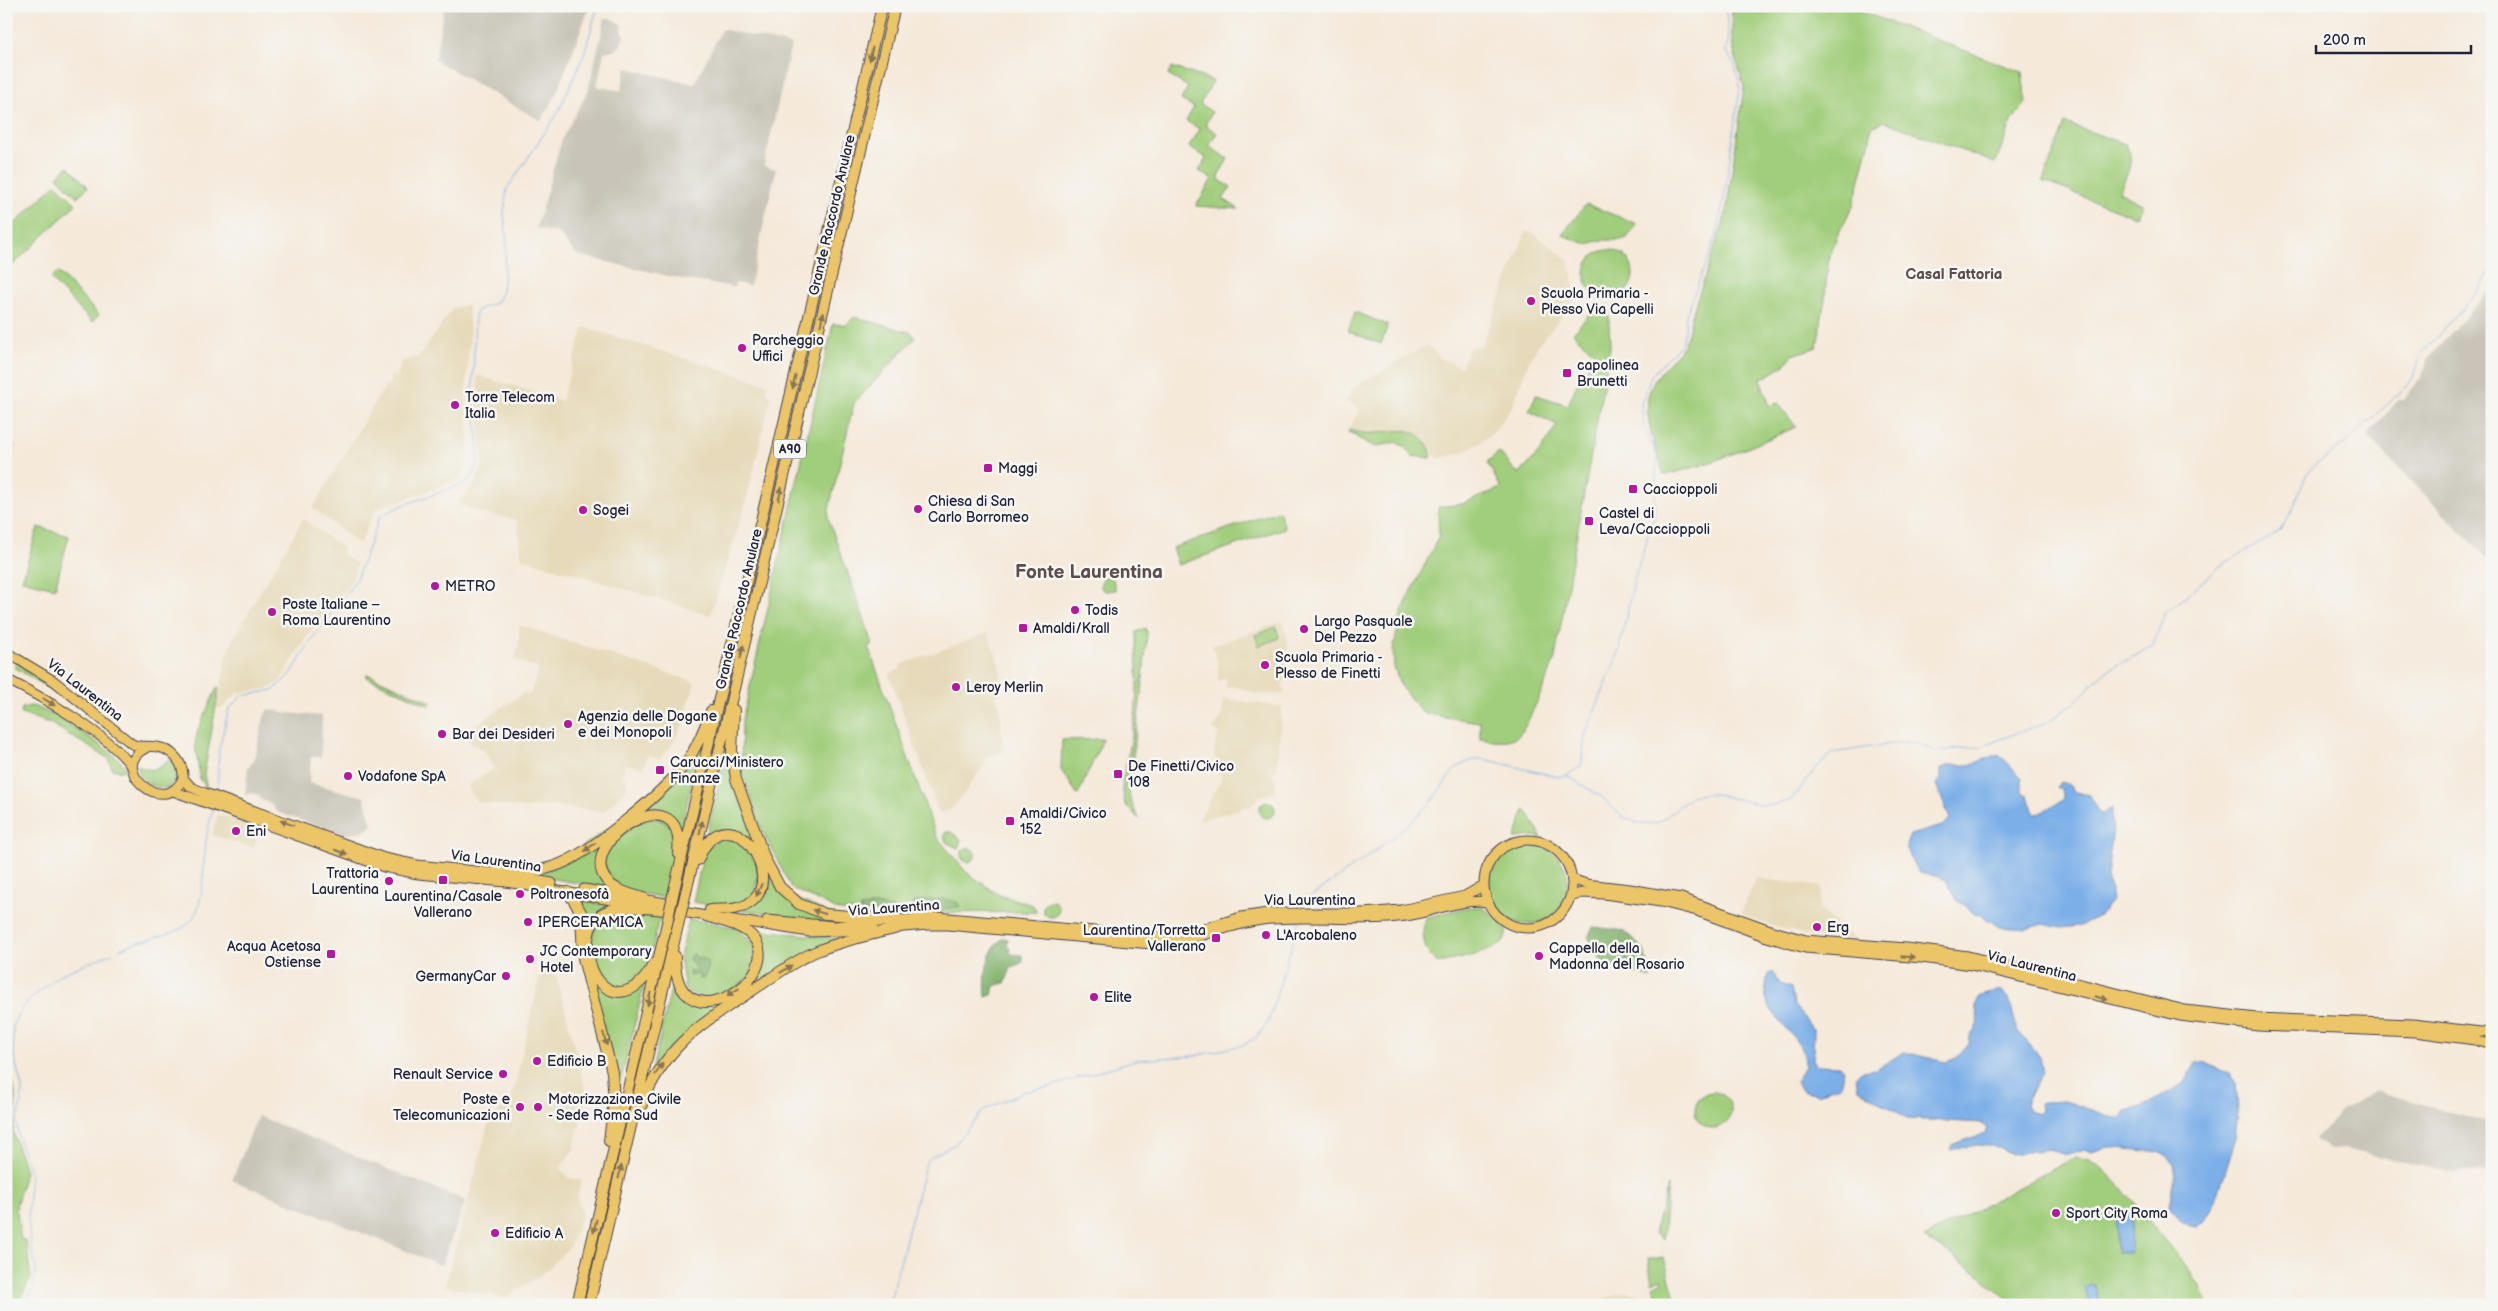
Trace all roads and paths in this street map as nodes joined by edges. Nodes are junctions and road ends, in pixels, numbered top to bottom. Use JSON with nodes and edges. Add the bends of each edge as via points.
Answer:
{"nodes":[{"id":1,"x":882,"y":6,"type":"edge"},
{"id":2,"x":895,"y":6,"type":"edge"},
{"id":3,"x":6,"y":652,"type":"edge"},
{"id":4,"x":729,"y":658,"type":"junction"},
{"id":5,"x":736,"y":679,"type":"junction"},
{"id":6,"x":6,"y":680,"type":"edge"},
{"id":7,"x":146,"y":748,"type":"junction"},
{"id":8,"x":132,"y":767,"type":"junction"},
{"id":9,"x":183,"y":778,"type":"junction"},
{"id":10,"x":173,"y":791,"type":"junction"},
{"id":11,"x":209,"y":799,"type":"junction"},
{"id":12,"x":219,"y":803,"type":"junction"},
{"id":13,"x":495,"y":873,"type":"junction"},
{"id":14,"x":1572,"y":879,"type":"junction"},
{"id":15,"x":1484,"y":885,"type":"junction"},
{"id":16,"x":675,"y":886,"type":"junction"},
{"id":17,"x":568,"y":892,"type":"junction"},
{"id":18,"x":686,"y":892,"type":"junction"},
{"id":19,"x":1571,"y":896,"type":"junction"},
{"id":20,"x":645,"y":899,"type":"junction"},
{"id":21,"x":1488,"y":902,"type":"junction"},
{"id":22,"x":677,"y":911,"type":"junction"},
{"id":23,"x":708,"y":913,"type":"junction"},
{"id":24,"x":1300,"y":916,"type":"junction"},
{"id":25,"x":900,"y":924,"type":"junction"},
{"id":26,"x":664,"y":935,"type":"junction"},
{"id":27,"x":675,"y":938,"type":"junction"},
{"id":28,"x":2492,"y":1031,"type":"edge"},
{"id":29,"x":2492,"y":1045,"type":"edge"},
{"id":30,"x":626,"y":1145,"type":"junction"},
{"id":31,"x":600,"y":1207,"type":"junction"},
{"id":32,"x":577,"y":1305,"type":"edge"},
{"id":33,"x":589,"y":1305,"type":"edge"}],
"edges":[{"from":1,"to":4,"type":"highway","name":"Grande Raccordo Anulare","number":"A90","one_way":true},
{"from":5,"to":2,"type":"highway","name":"Grande Raccordo Anulare","number":"A90","one_way":true},
{"from":3,"to":7,"type":"main road","name":"Via Laurentina","via":[[54,681],[129,742]]},
{"from":4,"to":13,"type":"highway","one_way":true,"via":[[698,743],[668,782],[630,816],[567,862],[533,872]]},
{"from":4,"to":16,"type":"highway","name":"Grande Raccordo Anulare","number":"A90"},
{"from":18,"to":5,"type":"highway","name":"Grande Raccordo Anulare","number":"A90","one_way":true},
{"from":25,"to":5,"type":"highway","one_way":true,"via":[[817,912],[793,900],[777,883],[762,850],[733,765]]},
{"from":6,"to":8,"type":"main road","name":"Via Laurentina","one_way":true,"via":[[68,714]]},
{"from":7,"to":8,"type":"main road","via":[[137,755]]},
{"from":7,"to":9,"type":"main road","name":"Via Laurentina","via":[[160,748],[176,758],[182,767]]},
{"from":8,"to":10,"type":"main road","name":"Via Laurentina","via":[[136,780],[146,788],[161,794]]},
{"from":9,"to":10,"type":"main road"},
{"from":9,"to":11,"type":"main road","name":"Via Laurentina"},
{"from":10,"to":11,"type":"main road","name":"Via Laurentina"},
{"from":11,"to":12,"type":"main road","name":"Via Laurentina"},
{"from":13,"to":12,"type":"main road","name":"Via Laurentina","one_way":true,"via":[[417,865],[384,858]]},
{"from":12,"to":17,"type":"main road","name":"Via Laurentina","one_way":true,"via":[[390,868]]},
{"from":13,"to":20,"type":"main road","name":"Via Laurentina"},
{"from":14,"to":15,"type":"main road","via":[[1567,862],[1556,849],[1543,842],[1527,840],[1510,844],[1495,854],[1487,869]]},
{"from":14,"to":19,"type":"main road"},
{"from":14,"to":28,"type":"main road","name":"Via Laurentina","via":[[1586,884],[1681,898],[1806,940],[1968,956],[2210,1014]]},
{"from":15,"to":21,"type":"main road"},
{"from":15,"to":24,"type":"main road","name":"Via Laurentina","via":[[1468,895],[1401,910]]},
{"from":16,"to":20,"type":"highway","via":[[679,849],[677,831],[661,816],[642,816],[610,841],[600,864],[610,884]]},
{"from":16,"to":26,"type":"highway","name":"Grande Raccordo Anulare","number":"A90","bridge":true},
{"from":17,"to":22,"type":"main road","name":"Via Laurentina"},
{"from":17,"to":31,"type":"highway","one_way":true,"via":[[580,912],[583,958],[612,1072],[613,1115]]},
{"from":18,"to":23,"type":"highway","one_way":true,"via":[[703,848],[710,839],[727,832],[745,838],[753,848],[762,873],[759,893],[741,908]]},
{"from":18,"to":27,"type":"highway","name":"Grande Raccordo Anulare","number":"A90","bridge":true},
{"from":19,"to":21,"type":"main road","via":[[1553,921],[1532,928],[1506,923]]},
{"from":19,"to":29,"type":"main road","name":"Via Laurentina","one_way":true,"via":[[1604,894],[1661,902],[1805,948],[1965,964],[2189,1018],[2258,1026],[2416,1032]]},
{"from":20,"to":23,"type":"main road","name":"Via Laurentina"},
{"from":21,"to":24,"type":"main road","name":"Via Laurentina","via":[[1469,902],[1382,919]]},
{"from":22,"to":23,"type":"main road","name":"Via Laurentina"},
{"from":22,"to":26,"type":"highway","via":[[617,909],[599,916],[591,927],[588,940],[597,979],[615,990],[638,985],[649,971]]},
{"from":23,"to":25,"type":"main road","name":"Via Laurentina","via":[[815,932]]},
{"from":23,"to":27,"type":"highway","one_way":true,"via":[[740,928],[754,939],[759,961],[748,982],[716,1001],[702,1002],[691,998],[677,980]]},
{"from":24,"to":25,"type":"main road","name":"Via Laurentina","via":[[1255,921],[1196,939],[1162,944],[948,925]]},
{"from":30,"to":25,"type":"highway","one_way":true,"via":[[658,1070],[695,1029],[808,955]]},
{"from":26,"to":31,"type":"highway","name":"Grande Raccordo Anulare","number":"A90","one_way":true},
{"from":27,"to":30,"type":"highway","name":"Grande Raccordo Anulare","number":"A90"},
{"from":33,"to":30,"type":"highway","name":"Grande Raccordo Anulare","number":"A90","one_way":true},
{"from":31,"to":32,"type":"highway","name":"Grande Raccordo Anulare","number":"A90","one_way":true}]}
